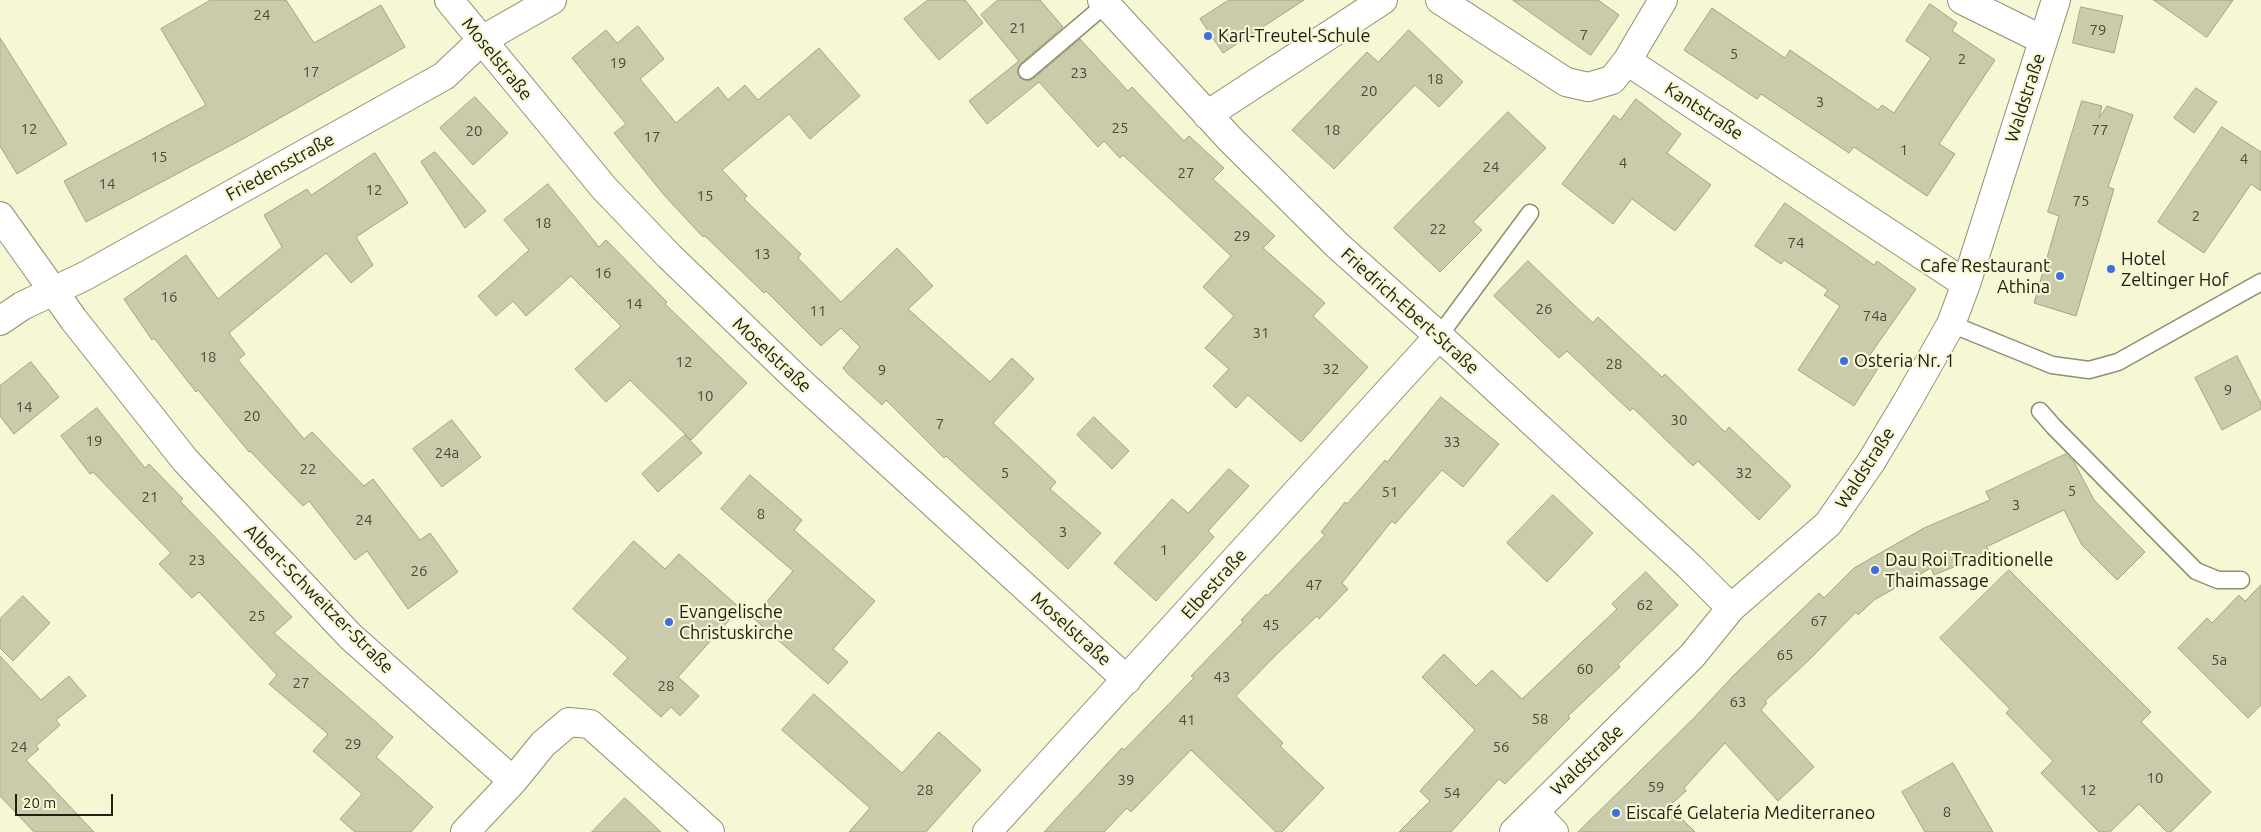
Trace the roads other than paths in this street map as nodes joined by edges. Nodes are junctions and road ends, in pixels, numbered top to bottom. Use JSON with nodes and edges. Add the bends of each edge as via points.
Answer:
{"nodes":[{"id":1,"x":449,"y":0,"type":"edge"},
{"id":2,"x":552,"y":0,"type":"edge"},
{"id":3,"x":1383,"y":0,"type":"edge"},
{"id":4,"x":1440,"y":0,"type":"edge"},
{"id":5,"x":1663,"y":0,"type":"edge"},
{"id":6,"x":1962,"y":0,"type":"edge"},
{"id":7,"x":2056,"y":0,"type":"edge"},
{"id":8,"x":1104,"y":2,"type":"edge"},
{"id":9,"x":482,"y":40,"type":"junction"},
{"id":10,"x":2043,"y":40,"type":"junction"},
{"id":11,"x":1627,"y":61,"type":"junction"},
{"id":12,"x":1027,"y":72,"type":"dead end"},
{"id":13,"x":1208,"y":115,"type":"junction"},
{"id":14,"x":1530,"y":214,"type":"dead end"},
{"id":15,"x":0,"y":216,"type":"edge"},
{"id":16,"x":2261,"y":282,"type":"edge"},
{"id":17,"x":1966,"y":284,"type":"junction"},
{"id":18,"x":54,"y":289,"type":"junction"},
{"id":19,"x":0,"y":321,"type":"edge"},
{"id":20,"x":1951,"y":324,"type":"junction"},
{"id":21,"x":1439,"y":336,"type":"junction"},
{"id":22,"x":2040,"y":411,"type":"dead end"},
{"id":23,"x":2241,"y":580,"type":"dead end"},
{"id":24,"x":1731,"y":608,"type":"junction"},
{"id":25,"x":1127,"y":680,"type":"junction"},
{"id":26,"x":513,"y":781,"type":"junction"},
{"id":27,"x":1534,"y":812,"type":"junction"},
{"id":28,"x":465,"y":832,"type":"edge"},
{"id":29,"x":710,"y":832,"type":"edge"},
{"id":30,"x":987,"y":832,"type":"edge"},
{"id":31,"x":1514,"y":832,"type":"edge"},
{"id":32,"x":1554,"y":832,"type":"edge"}],
"edges":[{"from":1,"to":9,"type":"street","name":"Moselstraße"},
{"from":2,"to":9,"type":"street","name":"Friedensstraße"},
{"from":3,"to":13,"type":"street"},
{"from":4,"to":11,"type":"street","via":[[1566,82],[1588,87],[1612,80]]},
{"from":5,"to":11,"type":"street"},
{"from":6,"to":10,"type":"street"},
{"from":7,"to":10,"type":"street","name":"Waldstraße"},
{"from":8,"to":12,"type":"lane"},
{"from":8,"to":13,"type":"street","name":"Friedrich-Ebert-Straße"},
{"from":9,"to":18,"type":"street","name":"Friedensstraße","via":[[444,76],[85,276]]},
{"from":9,"to":25,"type":"street","name":"Moselstraße","via":[[604,188],[669,256],[796,378]]},
{"from":10,"to":17,"type":"street","name":"Waldstraße"},
{"from":11,"to":17,"type":"street","name":"Kantstraße"},
{"from":13,"to":21,"type":"street","name":"Friedrich-Ebert-Straße","via":[[1338,246]]},
{"from":14,"to":21,"type":"lane"},
{"from":15,"to":18,"type":"street","name":"Albert-Schweitzer-Straße"},
{"from":16,"to":20,"type":"lane","via":[[2118,362],[2089,370],[2052,365]]},
{"from":17,"to":20,"type":"street","name":"Waldstraße"},
{"from":18,"to":19,"type":"street","name":"Friedensstraße"},
{"from":18,"to":26,"type":"street","name":"Albert-Schweitzer-Straße","via":[[74,320],[185,460],[290,573],[350,636]]},
{"from":20,"to":24,"type":"street","name":"Waldstraße","via":[[1871,462],[1828,524]]},
{"from":21,"to":24,"type":"street","name":"Friedrich-Ebert-Straße"},
{"from":21,"to":25,"type":"street","name":"Elbestraße"},
{"from":22,"to":23,"type":"lane","via":[[2196,571],[2218,580]]},
{"from":24,"to":27,"type":"street","name":"Waldstraße","via":[[1692,656]]},
{"from":25,"to":30,"type":"street","name":"Elbestraße"},
{"from":26,"to":28,"type":"street"},
{"from":26,"to":29,"type":"street","via":[[543,744],[569,722],[590,724]]},
{"from":27,"to":31,"type":"street","name":"Waldstraße"},
{"from":27,"to":32,"type":"street"}]}
